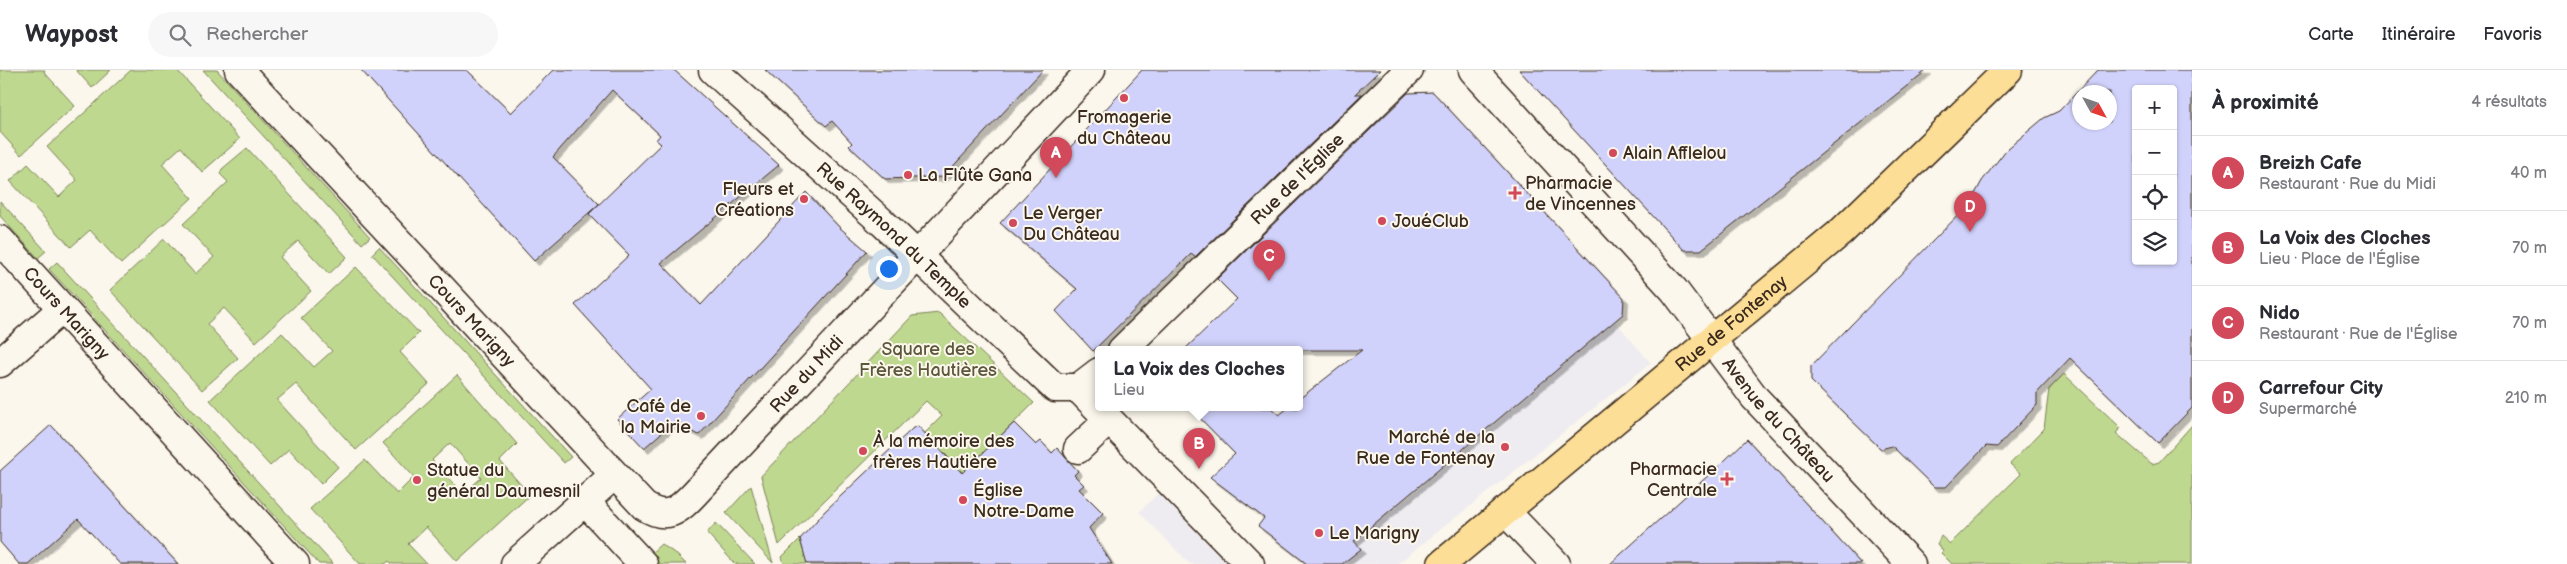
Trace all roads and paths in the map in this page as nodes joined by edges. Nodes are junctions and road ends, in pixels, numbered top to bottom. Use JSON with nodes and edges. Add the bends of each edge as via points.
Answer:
{"nodes":[{"id":1,"x":239,"y":70,"type":"edge"},
{"id":2,"x":713,"y":70,"type":"edge"},
{"id":3,"x":1091,"y":70,"type":"edge"},
{"id":4,"x":1409,"y":70,"type":"edge"},
{"id":5,"x":1473,"y":70,"type":"edge"},
{"id":6,"x":2008,"y":70,"type":"edge"},
{"id":7,"x":0,"y":240,"type":"edge"},
{"id":8,"x":917,"y":256,"type":"junction"},
{"id":9,"x":62,"y":309,"type":"junction"},
{"id":10,"x":1711,"y":340,"type":"junction"},
{"id":11,"x":1126,"y":346,"type":"edge"},
{"id":12,"x":0,"y":363,"type":"edge"},
{"id":13,"x":1088,"y":380,"type":"edge"},
{"id":14,"x":1095,"y":393,"type":"edge"},
{"id":15,"x":1104,"y":411,"type":"edge"},
{"id":16,"x":1109,"y":420,"type":"junction"},
{"id":17,"x":1078,"y":449,"type":"dead end"},
{"id":18,"x":614,"y":475,"type":"junction"},
{"id":19,"x":592,"y":509,"type":"dead end"},
{"id":20,"x":1505,"y":511,"type":"junction"},
{"id":21,"x":295,"y":564,"type":"edge"},
{"id":22,"x":515,"y":564,"type":"edge"},
{"id":23,"x":643,"y":564,"type":"edge"},
{"id":24,"x":1250,"y":564,"type":"edge"},
{"id":25,"x":1442,"y":564,"type":"edge"},
{"id":26,"x":1556,"y":564,"type":"edge"},
{"id":27,"x":1911,"y":564,"type":"edge"}],
"edges":[{"from":1,"to":18,"type":"street","name":"Cours Marigny"},
{"from":2,"to":8,"type":"street","name":"Rue Raymond du Temple"},
{"from":3,"to":8,"type":"street","name":"Rue du Midi"},
{"from":4,"to":11,"type":"street","name":"Rue de l'Église"},
{"from":5,"to":10,"type":"street","name":"Avenue du Château","via":[[1674,290]]},
{"from":6,"to":10,"type":"main road","name":"Rue de Fontenay","via":[[1841,232]]},
{"from":7,"to":9,"type":"street","name":"Cours Marigny"},
{"from":8,"to":13,"type":"street","name":"Rue Raymond du Temple","via":[[1055,388]]},
{"from":8,"to":18,"type":"street","name":"Rue du Midi","via":[[680,508],[668,514],[655,513]]},
{"from":9,"to":12,"type":"street"},
{"from":9,"to":21,"type":"street","name":"Cours Marigny"},
{"from":10,"to":20,"type":"main road","name":"Rue de Fontenay"},
{"from":10,"to":27,"type":"street","name":"Avenue du Château","via":[[1755,398]]},
{"from":13,"to":14,"type":"street"},
{"from":15,"to":16,"type":"street"},
{"from":16,"to":17,"type":"street"},
{"from":16,"to":24,"type":"street"},
{"from":18,"to":22,"type":"street"},
{"from":19,"to":23,"type":"street"},
{"from":20,"to":25,"type":"main road","name":"Rue de Fontenay"},
{"from":20,"to":26,"type":"street"}]}
